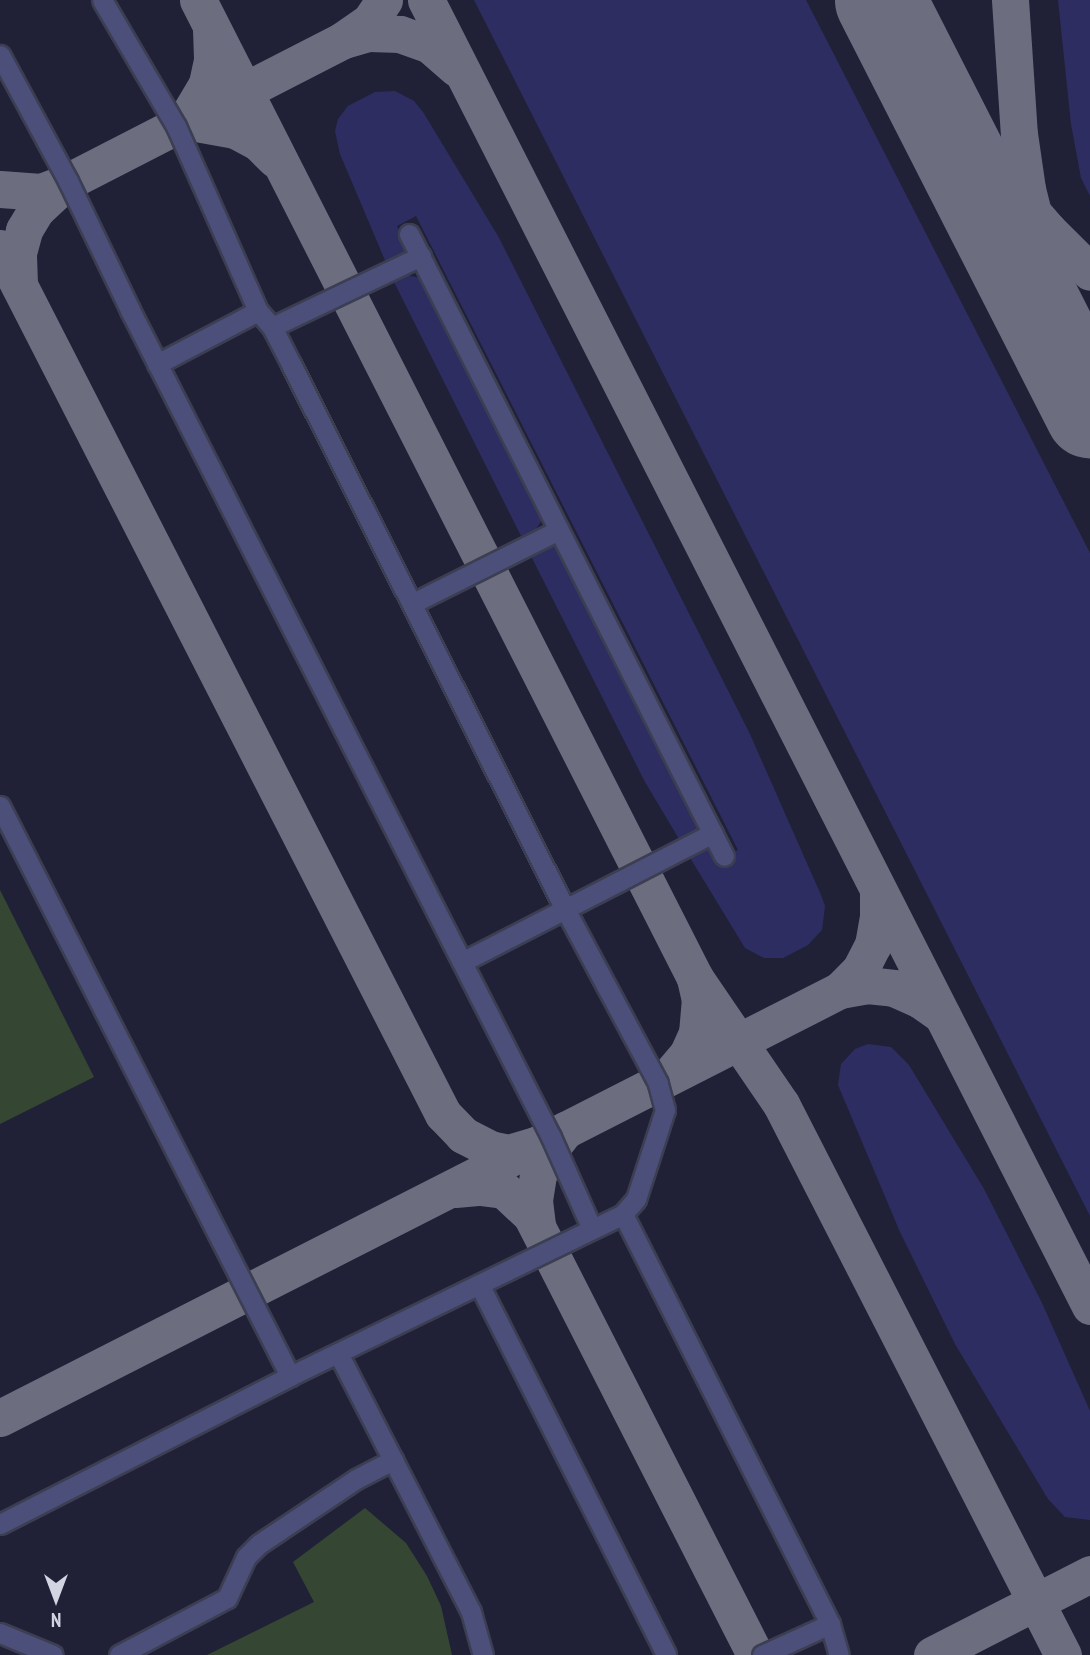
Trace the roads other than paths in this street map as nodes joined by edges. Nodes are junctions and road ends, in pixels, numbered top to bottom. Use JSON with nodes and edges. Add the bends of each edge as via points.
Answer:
{"nodes":[{"id":1,"x":102,"y":0,"type":"edge"},
{"id":2,"x":0,"y":55,"type":"edge"},
{"id":3,"x":409,"y":234,"type":"dead end"},
{"id":4,"x":421,"y":256,"type":"junction"},
{"id":5,"x":258,"y":311,"type":"junction"},
{"id":6,"x":272,"y":327,"type":"junction"},
{"id":7,"x":157,"y":364,"type":"junction"},
{"id":8,"x":559,"y":530,"type":"junction"},
{"id":9,"x":413,"y":603,"type":"junction"},
{"id":10,"x":0,"y":806,"type":"edge"},
{"id":11,"x":713,"y":833,"type":"junction"},
{"id":12,"x":724,"y":856,"type":"dead end"},
{"id":13,"x":566,"y":911,"type":"junction"},
{"id":14,"x":462,"y":962,"type":"junction"},
{"id":15,"x":623,"y":1213,"type":"junction"},
{"id":16,"x":591,"y":1227,"type":"junction"},
{"id":17,"x":480,"y":1286,"type":"junction"},
{"id":18,"x":338,"y":1353,"type":"junction"},
{"id":19,"x":290,"y":1376,"type":"junction"},
{"id":20,"x":393,"y":1460,"type":"junction"},
{"id":21,"x":0,"y":1524,"type":"edge"},
{"id":22,"x":830,"y":1624,"type":"junction"},
{"id":23,"x":0,"y":1633,"type":"edge"},
{"id":24,"x":53,"y":1655,"type":"edge"},
{"id":25,"x":119,"y":1655,"type":"edge"},
{"id":26,"x":483,"y":1655,"type":"edge"},
{"id":27,"x":666,"y":1655,"type":"edge"},
{"id":28,"x":762,"y":1655,"type":"edge"},
{"id":29,"x":839,"y":1655,"type":"edge"}],
"edges":[{"from":1,"to":5,"type":"lane","via":[[176,126]]},
{"from":2,"to":7,"type":"lane","via":[[68,181]]},
{"from":3,"to":4,"type":"lane"},
{"from":4,"to":6,"type":"lane"},
{"from":4,"to":8,"type":"lane"},
{"from":5,"to":6,"type":"lane"},
{"from":5,"to":7,"type":"lane"},
{"from":6,"to":9,"type":"lane"},
{"from":7,"to":14,"type":"lane"},
{"from":8,"to":9,"type":"lane"},
{"from":8,"to":11,"type":"lane"},
{"from":9,"to":13,"type":"lane"},
{"from":10,"to":19,"type":"lane"},
{"from":11,"to":12,"type":"lane"},
{"from":11,"to":13,"type":"lane"},
{"from":13,"to":14,"type":"lane"},
{"from":13,"to":15,"type":"lane","via":[[665,1101],[636,1199]]},
{"from":14,"to":16,"type":"lane"},
{"from":15,"to":16,"type":"lane"},
{"from":15,"to":22,"type":"lane"},
{"from":16,"to":17,"type":"lane"},
{"from":17,"to":18,"type":"lane"},
{"from":17,"to":27,"type":"lane"},
{"from":18,"to":19,"type":"lane"},
{"from":18,"to":20,"type":"lane"},
{"from":19,"to":21,"type":"lane"},
{"from":20,"to":25,"type":"lane","via":[[356,1479],[259,1544],[246,1557],[227,1598]]},
{"from":20,"to":26,"type":"lane","via":[[471,1612]]},
{"from":22,"to":28,"type":"lane"},
{"from":22,"to":29,"type":"lane"},
{"from":23,"to":24,"type":"lane"}]}
